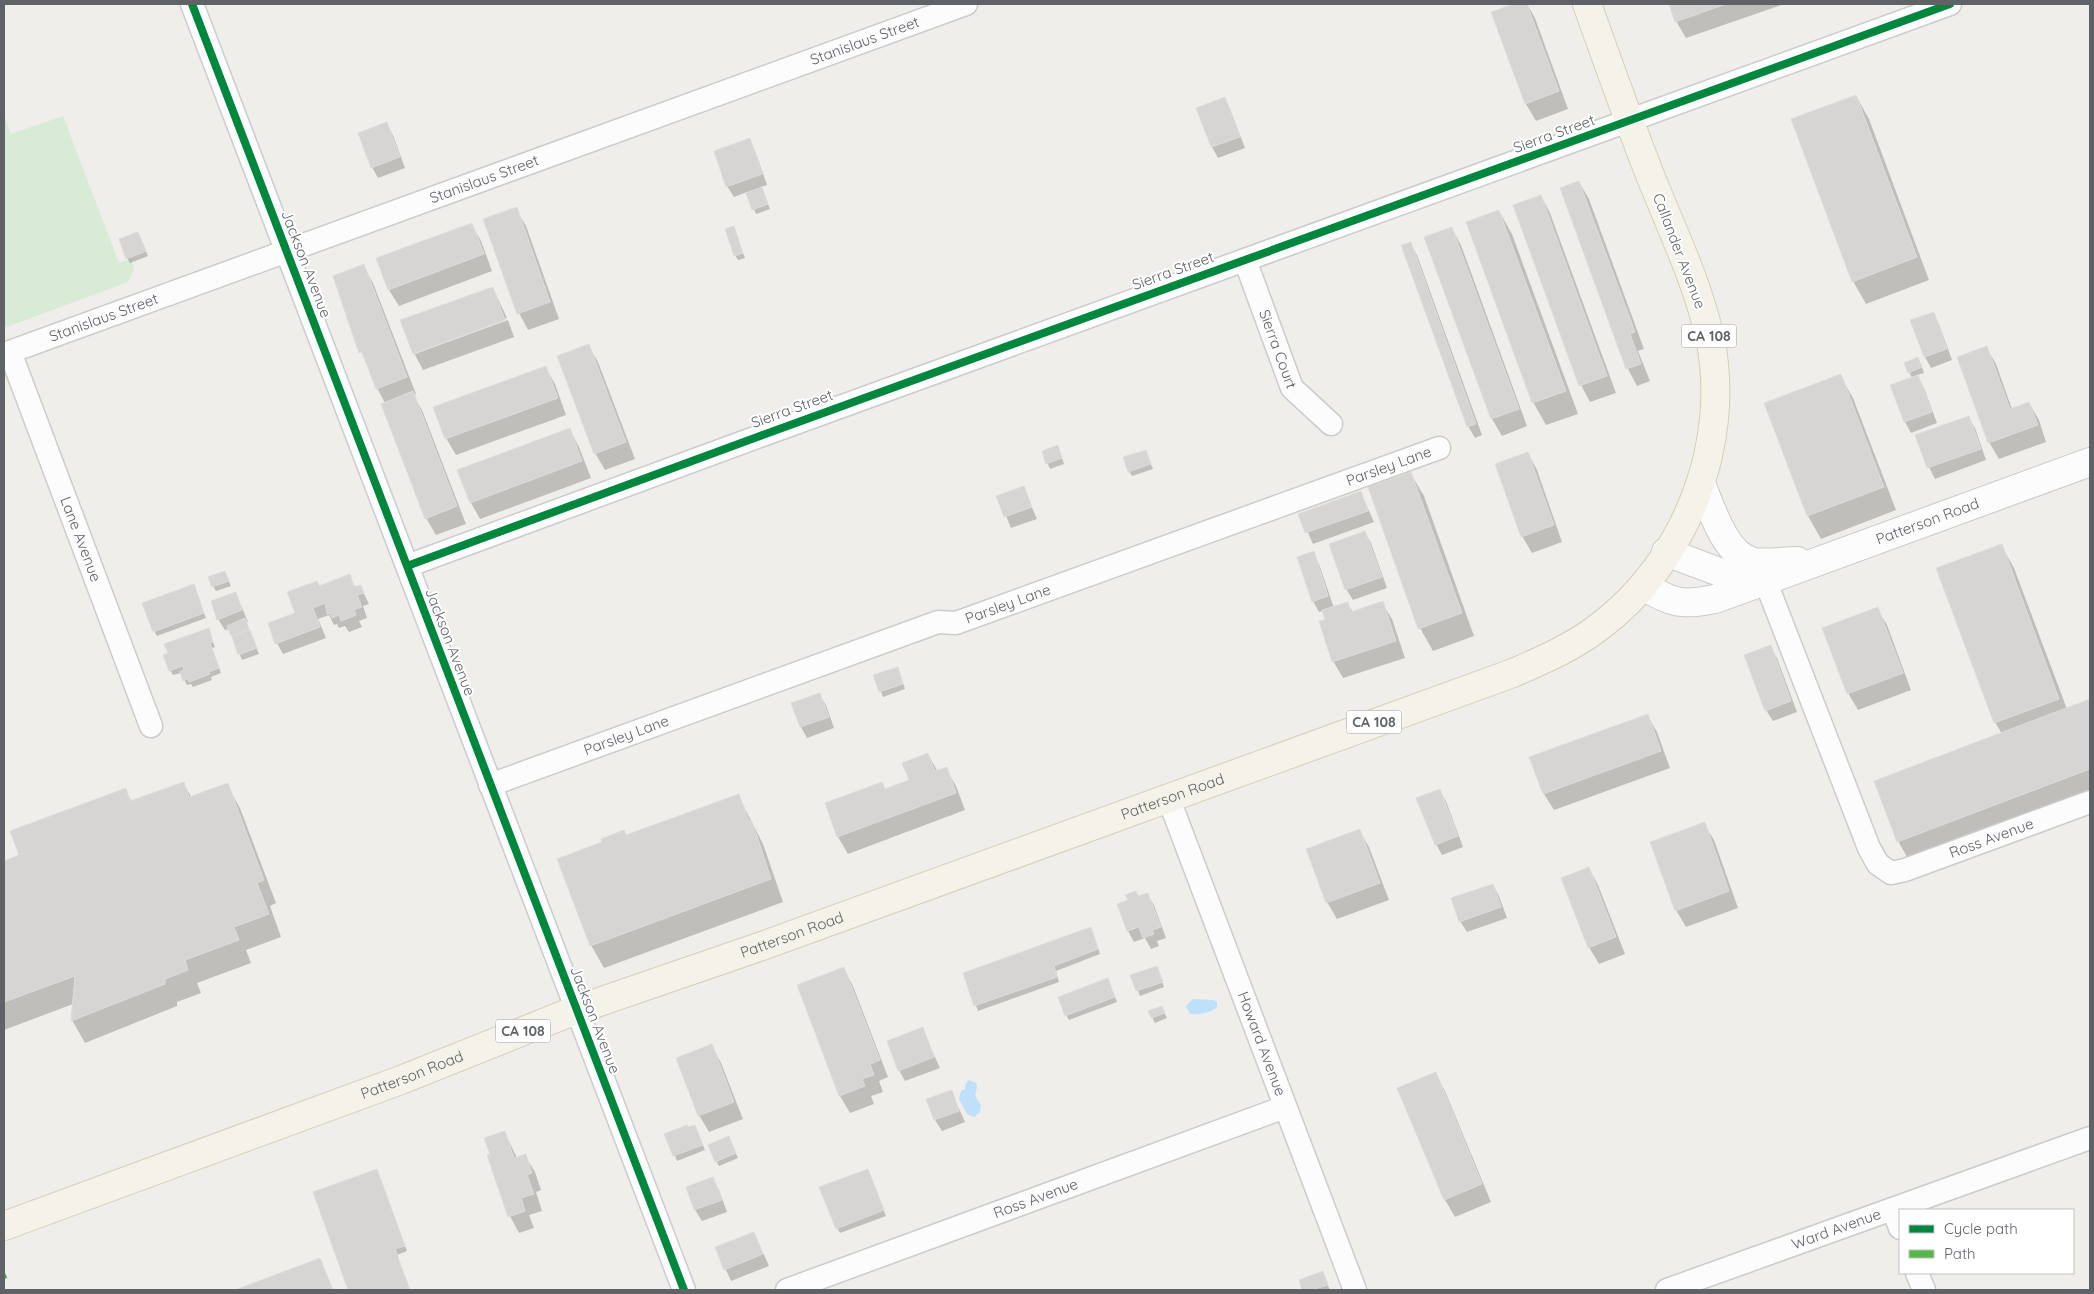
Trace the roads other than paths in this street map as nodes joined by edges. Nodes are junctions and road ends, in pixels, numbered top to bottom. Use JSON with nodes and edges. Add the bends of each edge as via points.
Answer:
{"nodes":[{"id":1,"x":192,"y":4,"type":"edge"},
{"id":2,"x":966,"y":4,"type":"edge"},
{"id":3,"x":1587,"y":4,"type":"edge"},
{"id":4,"x":1950,"y":4,"type":"edge"},
{"id":5,"x":1630,"y":120,"type":"junction"},
{"id":6,"x":287,"y":251,"type":"junction"},
{"id":7,"x":1245,"y":260,"type":"junction"},
{"id":8,"x":7,"y":353,"type":"edge"},
{"id":9,"x":1331,"y":424,"type":"dead end"},
{"id":10,"x":1440,"y":448,"type":"dead end"},
{"id":11,"x":2090,"y":462,"type":"edge"},
{"id":12,"x":1701,"y":484,"type":"junction"},
{"id":13,"x":1666,"y":552,"type":"junction"},
{"id":14,"x":1821,"y":560,"type":"junction"},
{"id":15,"x":407,"y":566,"type":"junction"},
{"id":16,"x":1765,"y":580,"type":"junction"},
{"id":17,"x":1643,"y":586,"type":"junction"},
{"id":18,"x":1578,"y":642,"type":"joint"},
{"id":19,"x":151,"y":726,"type":"dead end"},
{"id":20,"x":490,"y":785,"type":"junction"},
{"id":21,"x":1168,"y":798,"type":"junction"},
{"id":22,"x":2090,"y":802,"type":"edge"},
{"id":23,"x":576,"y":1010,"type":"junction"},
{"id":24,"x":1285,"y":1107,"type":"junction"},
{"id":25,"x":2090,"y":1138,"type":"edge"},
{"id":26,"x":1919,"y":1209,"type":"edge"},
{"id":27,"x":1897,"y":1218,"type":"edge"},
{"id":28,"x":4,"y":1226,"type":"edge"},
{"id":29,"x":1917,"y":1274,"type":"edge"},
{"id":30,"x":684,"y":1290,"type":"edge"},
{"id":31,"x":787,"y":1290,"type":"edge"},
{"id":32,"x":1355,"y":1290,"type":"edge"},
{"id":33,"x":1667,"y":1290,"type":"edge"},
{"id":34,"x":1924,"y":1290,"type":"edge"}],
"edges":[{"from":1,"to":6,"type":"street","name":"Jackson Avenue"},
{"from":2,"to":6,"type":"street","name":"Stanislaus Street"},
{"from":3,"to":5,"type":"main road","name":"Callander Avenue","number":"CA 108"},
{"from":4,"to":5,"type":"street","name":"Sierra Street"},
{"from":5,"to":7,"type":"street","name":"Sierra Street"},
{"from":5,"to":12,"type":"main road","name":"Callander Avenue","number":"CA 108","via":[[1698,294],[1710,339],[1715,415]]},
{"from":6,"to":8,"type":"street","name":"Stanislaus Street"},
{"from":6,"to":15,"type":"street","name":"Jackson Avenue"},
{"from":7,"to":9,"type":"street","name":"Sierra Court","via":[[1292,388]]},
{"from":7,"to":15,"type":"street","name":"Sierra Street"},
{"from":8,"to":19,"type":"street","name":"Lane Avenue"},
{"from":10,"to":20,"type":"street","name":"Parsley Lane","via":[[956,624],[938,622]]},
{"from":11,"to":14,"type":"main road","name":"Patterson Road"},
{"from":12,"to":13,"type":"main road","name":"Callander Avenue","number":"CA 108","via":[[1683,526]]},
{"from":12,"to":14,"type":"main road","via":[[1734,551],[1754,562]]},
{"from":13,"to":16,"type":"main road","name":"Patterson Road","via":[[1722,573]]},
{"from":13,"to":17,"type":"main road","name":"Callander Avenue","number":"CA 108"},
{"from":14,"to":16,"type":"main road","name":"Patterson Road"},
{"from":15,"to":20,"type":"street","name":"Jackson Avenue"},
{"from":16,"to":17,"type":"main road","name":"Patterson Road","via":[[1690,604],[1665,598]]},
{"from":16,"to":22,"type":"street","name":"Ross Avenue","via":[[1869,848],[1878,864],[1891,873]]},
{"from":17,"to":18,"type":"main road","name":"Callander Avenue","number":"CA 108","via":[[1615,614]]},
{"from":18,"to":21,"type":"main road","name":"Patterson Road","number":"CA 108","via":[[1512,672]]},
{"from":20,"to":23,"type":"street","name":"Jackson Avenue"},
{"from":21,"to":23,"type":"main road","name":"Patterson Road","number":"CA 108"},
{"from":21,"to":24,"type":"street","name":"Howard Avenue"},
{"from":23,"to":28,"type":"main road","name":"Patterson Road","number":"CA 108","via":[[400,1080]]},
{"from":23,"to":30,"type":"street","name":"Jackson Avenue"},
{"from":24,"to":31,"type":"street","name":"Ross Avenue"},
{"from":24,"to":32,"type":"street","name":"Howard Avenue"},
{"from":25,"to":26,"type":"street","name":"Ward Avenue"},
{"from":27,"to":33,"type":"street","name":"Ward Avenue"},
{"from":29,"to":34,"type":"street"}]}
